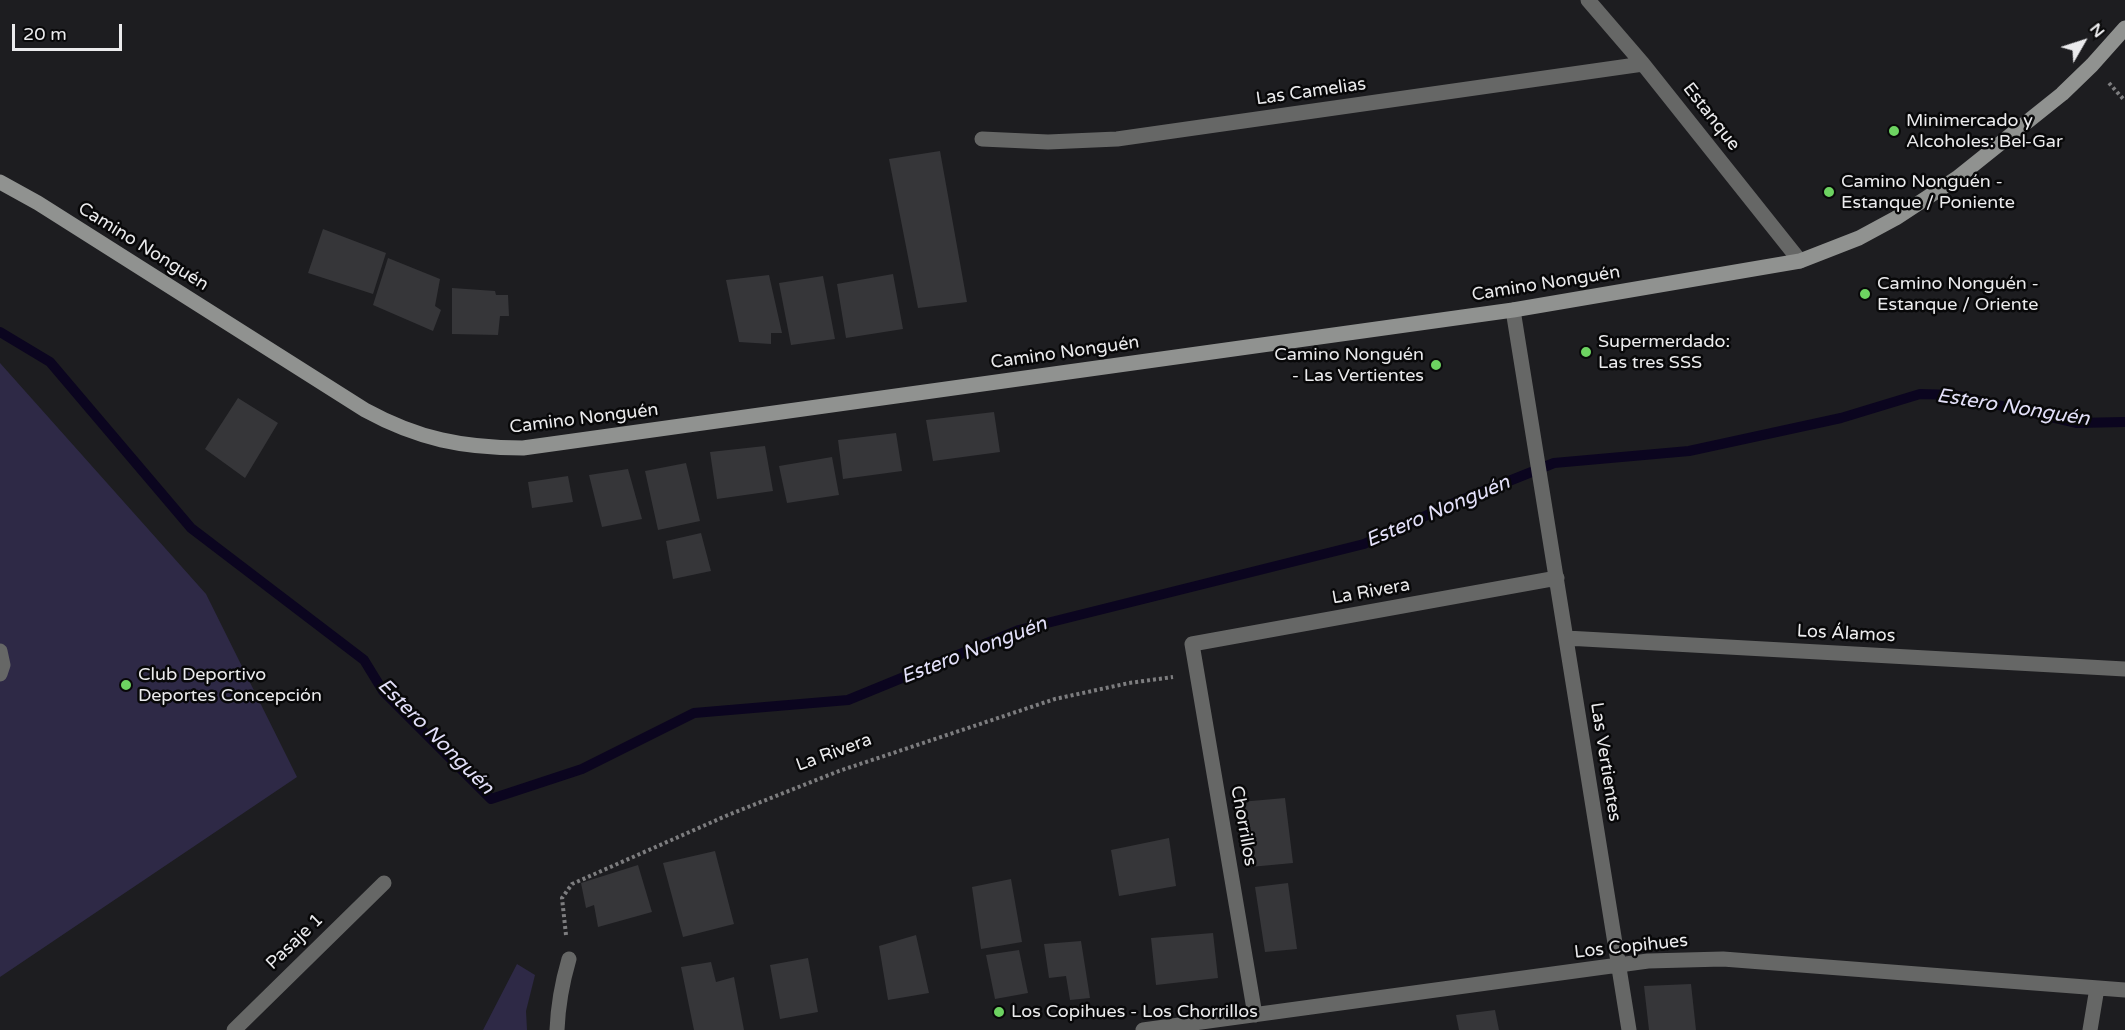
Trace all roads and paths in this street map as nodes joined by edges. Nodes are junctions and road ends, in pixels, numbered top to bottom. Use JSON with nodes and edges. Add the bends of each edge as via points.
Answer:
{"nodes":[{"id":1,"x":1587,"y":0,"type":"edge"},
{"id":2,"x":2125,"y":28,"type":"edge"},
{"id":3,"x":1643,"y":64,"type":"junction"},
{"id":4,"x":982,"y":139,"type":"dead end"},
{"id":5,"x":0,"y":183,"type":"edge"},
{"id":6,"x":1800,"y":261,"type":"junction"},
{"id":7,"x":1514,"y":310,"type":"junction"},
{"id":8,"x":1557,"y":578,"type":"junction"},
{"id":9,"x":1566,"y":638,"type":"junction"},
{"id":10,"x":1192,"y":644,"type":"joint"},
{"id":11,"x":0,"y":651,"type":"edge"},
{"id":12,"x":2125,"y":669,"type":"edge"},
{"id":13,"x":0,"y":674,"type":"edge"},
{"id":14,"x":1197,"y":674,"type":"junction"},
{"id":15,"x":384,"y":883,"type":"dead end"},
{"id":16,"x":569,"y":959,"type":"joint"},
{"id":17,"x":1617,"y":965,"type":"junction"},
{"id":18,"x":2097,"y":988,"type":"junction"},
{"id":19,"x":2125,"y":990,"type":"edge"},
{"id":20,"x":1256,"y":1015,"type":"junction"},
{"id":21,"x":236,"y":1030,"type":"edge"},
{"id":22,"x":557,"y":1030,"type":"edge"},
{"id":23,"x":1143,"y":1030,"type":"edge"},
{"id":24,"x":1629,"y":1030,"type":"edge"},
{"id":25,"x":2090,"y":1030,"type":"edge"}],
"edges":[{"from":1,"to":3,"type":"street","name":"Estanque"},
{"from":2,"to":6,"type":"main road","name":"Camino Nonguén","via":[[2062,94],[1957,178],[1869,233]]},
{"from":3,"to":4,"type":"street","name":"Las Camelias","via":[[1117,139]]},
{"from":3,"to":6,"type":"street","name":"Estanque"},
{"from":5,"to":7,"type":"main road","name":"Camino Nonguén","via":[[38,203],[365,410],[420,435],[486,448],[532,447]]},
{"from":6,"to":7,"type":"main road","name":"Camino Nonguén"},
{"from":7,"to":8,"type":"street","name":"Las Vertientes"},
{"from":8,"to":9,"type":"street","name":"Las Vertientes"},
{"from":8,"to":10,"type":"street","name":"La Rivera"},
{"from":9,"to":12,"type":"street","name":"Los Álamos"},
{"from":9,"to":17,"type":"street","name":"Las Vertientes"},
{"from":10,"to":14,"type":"street","name":"Chorrillos"},
{"from":11,"to":13,"type":"street"},
{"from":14,"to":16,"type":"path","name":"La Rivera","via":[[1128,683],[1055,699],[838,771],[572,884],[562,898]]},
{"from":14,"to":20,"type":"street","name":"Chorrillos"},
{"from":15,"to":21,"type":"street","name":"Pasaje 1"},
{"from":16,"to":22,"type":"street","via":[[562,982]]},
{"from":17,"to":18,"type":"street","name":"Los Copihues","via":[[1680,958],[1723,959]]},
{"from":17,"to":20,"type":"street","name":"Los Copihues"},
{"from":17,"to":24,"type":"street","name":"Las Vertientes"},
{"from":18,"to":19,"type":"street","name":"Los Copihues"},
{"from":18,"to":25,"type":"street"},
{"from":20,"to":23,"type":"street","name":"Los Copihues"}]}
